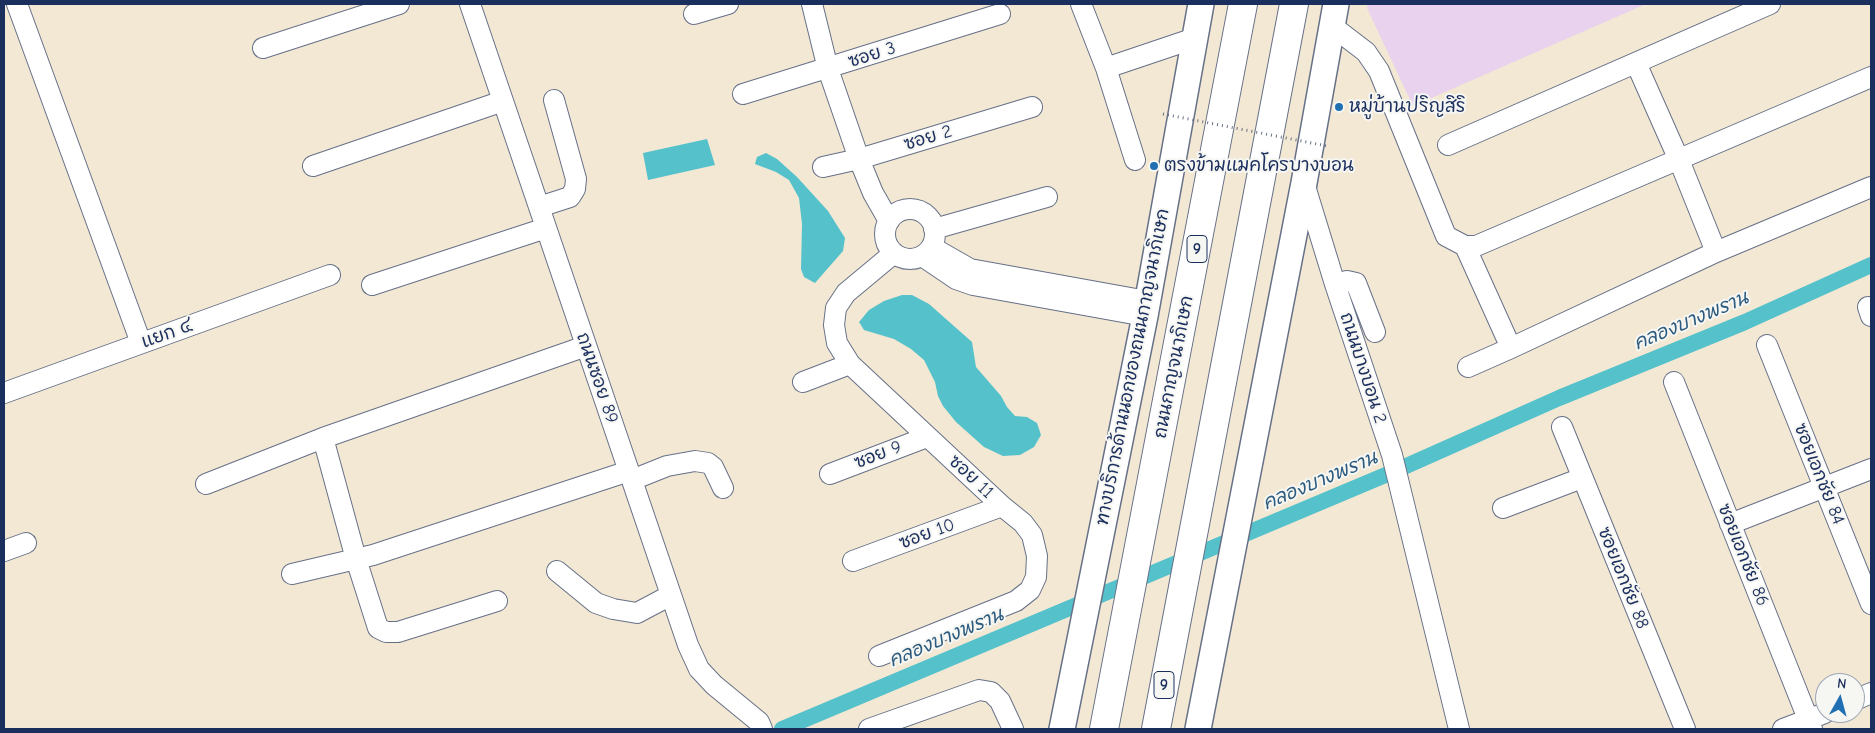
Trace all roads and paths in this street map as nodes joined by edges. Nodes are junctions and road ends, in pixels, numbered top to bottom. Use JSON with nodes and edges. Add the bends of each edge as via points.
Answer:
{"nodes":[{"id":1,"x":18,"y":4,"type":"edge"},
{"id":2,"x":399,"y":4,"type":"edge"},
{"id":3,"x":470,"y":4,"type":"edge"},
{"id":4,"x":728,"y":4,"type":"edge"},
{"id":5,"x":812,"y":4,"type":"edge"},
{"id":6,"x":1082,"y":4,"type":"edge"},
{"id":7,"x":1201,"y":4,"type":"edge"},
{"id":8,"x":1243,"y":4,"type":"edge"},
{"id":9,"x":1294,"y":4,"type":"edge"},
{"id":10,"x":1770,"y":4,"type":"edge"},
{"id":11,"x":694,"y":14,"type":"dead end"},
{"id":12,"x":1000,"y":14,"type":"dead end"},
{"id":13,"x":1334,"y":15,"type":"edge"},
{"id":14,"x":1195,"y":38,"type":"junction"},
{"id":15,"x":263,"y":48,"type":"dead end"},
{"id":16,"x":1636,"y":63,"type":"junction"},
{"id":17,"x":1106,"y":68,"type":"junction"},
{"id":18,"x":828,"y":69,"type":"junction"},
{"id":19,"x":1871,"y":77,"type":"edge"},
{"id":20,"x":743,"y":94,"type":"dead end"},
{"id":21,"x":554,"y":100,"type":"dead end"},
{"id":22,"x":503,"y":101,"type":"junction"},
{"id":23,"x":1032,"y":107,"type":"dead end"},
{"id":24,"x":1163,"y":114,"type":"dead end"},
{"id":25,"x":1448,"y":145,"type":"dead end"},
{"id":26,"x":1328,"y":146,"type":"dead end"},
{"id":27,"x":859,"y":159,"type":"junction"},
{"id":28,"x":1135,"y":160,"type":"dead end"},
{"id":29,"x":1679,"y":160,"type":"junction"},
{"id":30,"x":313,"y":166,"type":"dead end"},
{"id":31,"x":823,"y":167,"type":"dead end"},
{"id":32,"x":1304,"y":183,"type":"junction"},
{"id":33,"x":1871,"y":187,"type":"edge"},
{"id":34,"x":1047,"y":197,"type":"dead end"},
{"id":35,"x":539,"y":207,"type":"junction"},
{"id":36,"x":889,"y":221,"type":"junction"},
{"id":37,"x":546,"y":228,"type":"junction"},
{"id":38,"x":929,"y":244,"type":"junction"},
{"id":39,"x":1465,"y":246,"type":"junction"},
{"id":40,"x":1716,"y":252,"type":"junction"},
{"id":41,"x":894,"y":253,"type":"junction"},
{"id":42,"x":330,"y":275,"type":"dead end"},
{"id":43,"x":1335,"y":284,"type":"junction"},
{"id":44,"x":372,"y":285,"type":"dead end"},
{"id":45,"x":1146,"y":308,"type":"junction"},
{"id":46,"x":1375,"y":332,"type":"dead end"},
{"id":47,"x":141,"y":343,"type":"junction"},
{"id":48,"x":1767,"y":345,"type":"dead end"},
{"id":49,"x":586,"y":346,"type":"junction"},
{"id":50,"x":1511,"y":348,"type":"junction"},
{"id":51,"x":850,"y":364,"type":"junction"},
{"id":52,"x":1468,"y":366,"type":"dead end"},
{"id":53,"x":803,"y":382,"type":"dead end"},
{"id":54,"x":1674,"y":382,"type":"dead end"},
{"id":55,"x":4,"y":393,"type":"edge"},
{"id":56,"x":1562,"y":427,"type":"dead end"},
{"id":57,"x":927,"y":437,"type":"junction"},
{"id":58,"x":323,"y":438,"type":"junction"},
{"id":59,"x":1871,"y":469,"type":"edge"},
{"id":60,"x":830,"y":474,"type":"dead end"},
{"id":61,"x":630,"y":475,"type":"junction"},
{"id":62,"x":1582,"y":478,"type":"junction"},
{"id":63,"x":206,"y":484,"type":"dead end"},
{"id":64,"x":1824,"y":487,"type":"junction"},
{"id":65,"x":723,"y":488,"type":"dead end"},
{"id":66,"x":1002,"y":506,"type":"junction"},
{"id":67,"x":1503,"y":508,"type":"dead end"},
{"id":68,"x":1730,"y":524,"type":"junction"},
{"id":69,"x":26,"y":543,"type":"dead end"},
{"id":70,"x":4,"y":551,"type":"edge"},
{"id":71,"x":356,"y":559,"type":"junction"},
{"id":72,"x":853,"y":561,"type":"dead end"},
{"id":73,"x":557,"y":571,"type":"dead end"},
{"id":74,"x":292,"y":574,"type":"dead end"},
{"id":75,"x":671,"y":595,"type":"junction"},
{"id":76,"x":497,"y":601,"type":"dead end"},
{"id":77,"x":1871,"y":604,"type":"edge"},
{"id":78,"x":1173,"y":641,"type":"junction"},
{"id":79,"x":879,"y":656,"type":"dead end"},
{"id":80,"x":1815,"y":721,"type":"edge"},
{"id":81,"x":760,"y":726,"type":"edge"},
{"id":82,"x":869,"y":729,"type":"edge"},
{"id":83,"x":1014,"y":729,"type":"edge"},
{"id":84,"x":1062,"y":729,"type":"edge"},
{"id":85,"x":1104,"y":729,"type":"edge"},
{"id":86,"x":1156,"y":729,"type":"edge"},
{"id":87,"x":1169,"y":729,"type":"edge"},
{"id":88,"x":1198,"y":729,"type":"edge"},
{"id":89,"x":1459,"y":729,"type":"edge"},
{"id":90,"x":1685,"y":729,"type":"edge"},
{"id":91,"x":1783,"y":729,"type":"edge"}],
"edges":[{"from":1,"to":47,"type":"street"},
{"from":2,"to":15,"type":"street"},
{"from":3,"to":22,"type":"street","name":"ถนนซอย 89"},
{"from":4,"to":11,"type":"street"},
{"from":5,"to":18,"type":"street"},
{"from":6,"to":17,"type":"street"},
{"from":7,"to":14,"type":"main road","name":"ทางบริการด้านนอกของถนนกาญจนาภิเษก"},
{"from":8,"to":85,"type":"highway","name":"ถนนกาญจนาภิเษก","number":"9"},
{"from":9,"to":78,"type":"highway","number":"9"},
{"from":10,"to":16,"type":"street"},
{"from":12,"to":18,"type":"street","name":"ซอย 3"},
{"from":13,"to":32,"type":"main road"},
{"from":13,"to":39,"type":"street","via":[[1379,71],[1446,236]]},
{"from":14,"to":17,"type":"street"},
{"from":14,"to":45,"type":"main road","name":"ทางบริการด้านนอกของถนนกาญจนาภิเษก"},
{"from":16,"to":25,"type":"street"},
{"from":16,"to":29,"type":"street"},
{"from":17,"to":28,"type":"street"},
{"from":18,"to":20,"type":"street","name":"ซอย 3"},
{"from":18,"to":27,"type":"street"},
{"from":19,"to":29,"type":"street"},
{"from":21,"to":35,"type":"street","via":[[576,180],[575,189],[570,197]]},
{"from":22,"to":30,"type":"street"},
{"from":22,"to":35,"type":"street","name":"ถนนซอย 89"},
{"from":23,"to":27,"type":"street","name":"ซอย 2"},
{"from":24,"to":26,"type":"path","bridge":true},
{"from":27,"to":31,"type":"street","name":"ซอย 2"},
{"from":27,"to":36,"type":"street"},
{"from":29,"to":39,"type":"street","via":[[1476,246]]},
{"from":29,"to":40,"type":"street"},
{"from":32,"to":43,"type":"street","name":"ถนนบางบอน 2"},
{"from":32,"to":88,"type":"main road"},
{"from":33,"to":40,"type":"street"},
{"from":34,"to":38,"type":"street"},
{"from":35,"to":37,"type":"street","name":"ถนนซอย 89"},
{"from":36,"to":38,"type":"street","via":[[902,210],[918,210],[931,221]]},
{"from":36,"to":41,"type":"street","via":[[886,242]]},
{"from":37,"to":44,"type":"street"},
{"from":37,"to":49,"type":"street","name":"ถนนซอย 89"},
{"from":38,"to":41,"type":"street","via":[[908,259]]},
{"from":38,"to":45,"type":"street","via":[[956,279],[973,285]]},
{"from":39,"to":50,"type":"street"},
{"from":40,"to":50,"type":"street"},
{"from":41,"to":51,"type":"street","name":"ซอย 11","via":[[846,293],[836,308],[834,325],[838,343]]},
{"from":42,"to":47,"type":"street","name":"แยก ๔"},
{"from":43,"to":46,"type":"street","via":[[1356,283]]},
{"from":43,"to":89,"type":"street","name":"ถนนบางบอน 2","via":[[1392,455]]},
{"from":45,"to":84,"type":"main road","name":"ทางบริการด้านนอกของถนนกาญจนาภิเษก"},
{"from":47,"to":55,"type":"street","name":"แยก ๔"},
{"from":48,"to":64,"type":"street","name":"ซอยเอกชัย 84"},
{"from":49,"to":58,"type":"street"},
{"from":49,"to":61,"type":"street","name":"ถนนซอย 89"},
{"from":50,"to":52,"type":"street"},
{"from":51,"to":53,"type":"street"},
{"from":51,"to":57,"type":"street","name":"ซอย 11"},
{"from":54,"to":68,"type":"street","name":"ซอยเอกชัย 86"},
{"from":56,"to":62,"type":"street","name":"ซอยเอกชัย 88"},
{"from":57,"to":60,"type":"street","name":"ซอย 9"},
{"from":57,"to":66,"type":"street","name":"ซอย 11"},
{"from":58,"to":63,"type":"street"},
{"from":58,"to":71,"type":"street"},
{"from":59,"to":64,"type":"street"},
{"from":61,"to":65,"type":"street","via":[[695,461],[713,467]]},
{"from":61,"to":71,"type":"street"},
{"from":61,"to":75,"type":"street","name":"ถนนซอย 89"},
{"from":62,"to":67,"type":"street"},
{"from":62,"to":90,"type":"street","name":"ซอยเอกชัย 88"},
{"from":64,"to":68,"type":"street"},
{"from":64,"to":77,"type":"street","name":"ซอยเอกชัย 84"},
{"from":66,"to":72,"type":"street","name":"ซอย 10"},
{"from":66,"to":79,"type":"street","name":"ซอย 11","via":[[1032,535],[1036,577],[1030,590],[1016,601]]},
{"from":68,"to":80,"type":"street","name":"ซอยเอกชัย 86"},
{"from":69,"to":70,"type":"street"},
{"from":71,"to":74,"type":"street"},
{"from":71,"to":76,"type":"street","via":[[378,628],[386,632],[398,632]]},
{"from":73,"to":75,"type":"street","via":[[596,603],[612,610],[637,613]]},
{"from":75,"to":81,"type":"street","name":"ถนนซอย 89","via":[[699,669]]},
{"from":78,"to":86,"type":"highway","number":"9"},
{"from":78,"to":87,"type":"highway"},
{"from":80,"to":91,"type":"street"},
{"from":82,"to":83,"type":"street","via":[[979,690],[991,692],[1000,701]]}]}
